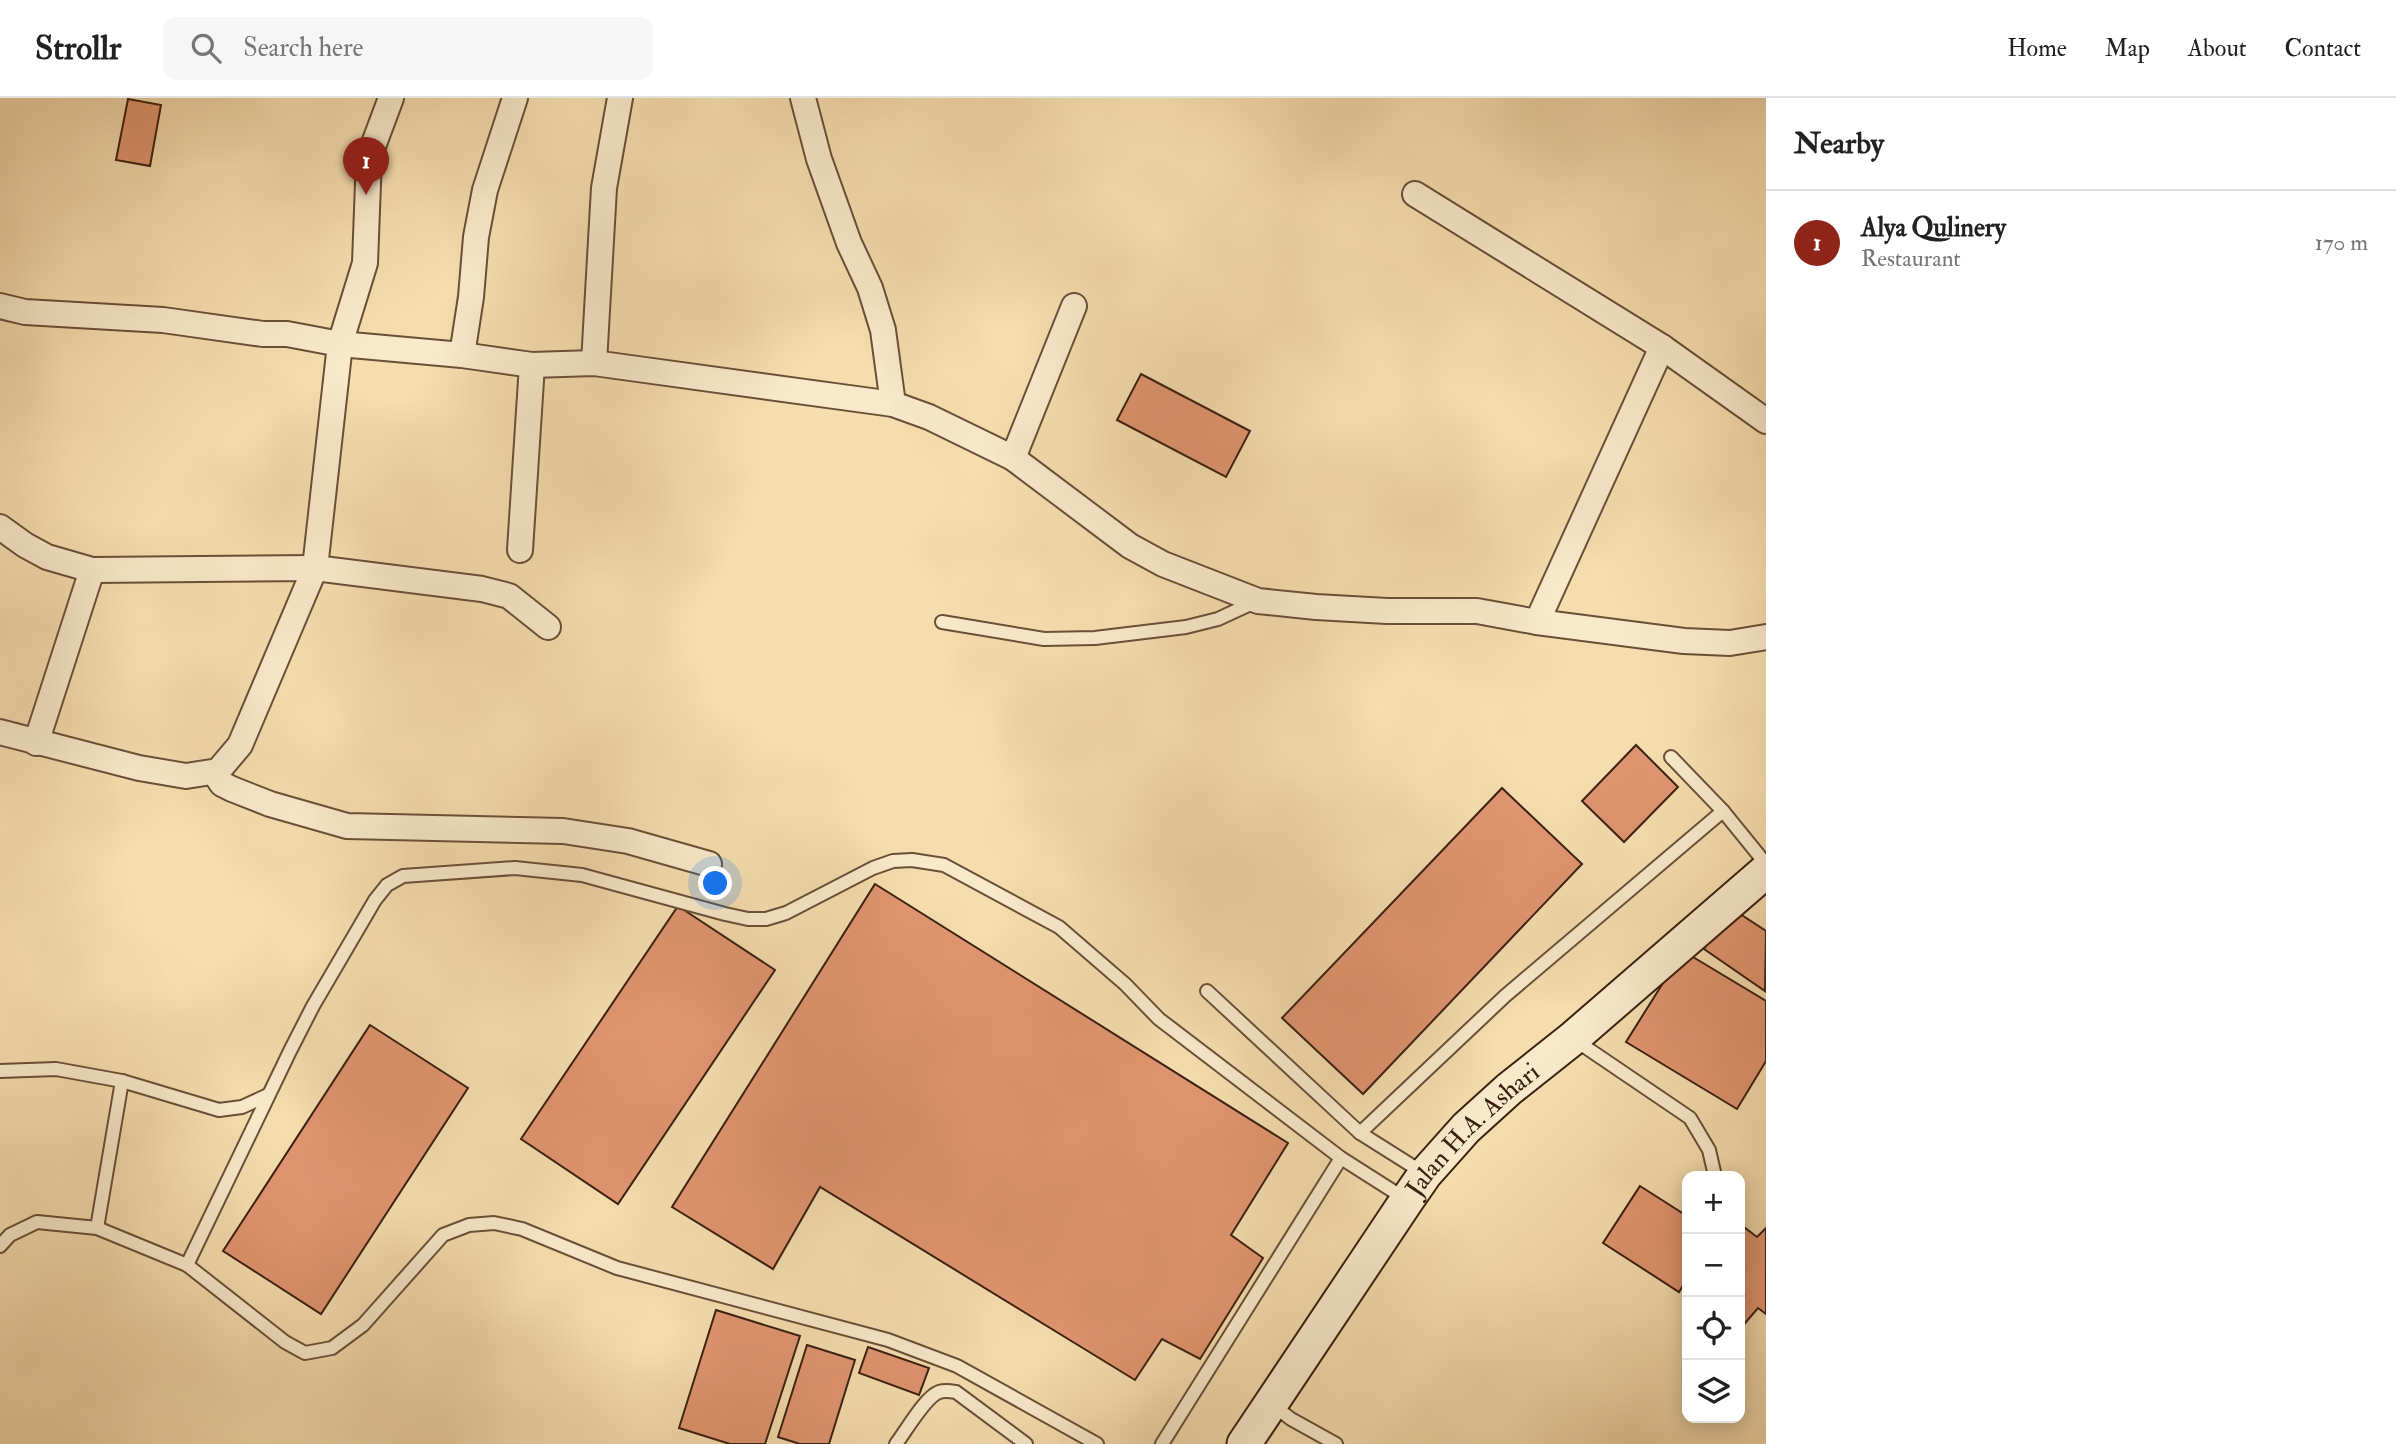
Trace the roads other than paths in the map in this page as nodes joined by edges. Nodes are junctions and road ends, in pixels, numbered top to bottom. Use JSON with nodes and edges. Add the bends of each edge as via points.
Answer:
{"nodes":[{"id":1,"x":391,"y":98,"type":"edge"},
{"id":2,"x":515,"y":98,"type":"edge"},
{"id":3,"x":620,"y":98,"type":"edge"},
{"id":4,"x":803,"y":98,"type":"edge"},
{"id":5,"x":1415,"y":194,"type":"dead end"},
{"id":6,"x":0,"y":306,"type":"edge"},
{"id":7,"x":1074,"y":306,"type":"dead end"},
{"id":8,"x":340,"y":344,"type":"junction"},
{"id":9,"x":1662,"y":347,"type":"junction"},
{"id":10,"x":462,"y":355,"type":"junction"},
{"id":11,"x":594,"y":363,"type":"junction"},
{"id":12,"x":532,"y":365,"type":"junction"},
{"id":13,"x":893,"y":404,"type":"junction"},
{"id":14,"x":1766,"y":421,"type":"edge"},
{"id":15,"x":1013,"y":458,"type":"junction"},
{"id":16,"x":0,"y":527,"type":"edge"},
{"id":17,"x":520,"y":550,"type":"dead end"},
{"id":18,"x":315,"y":568,"type":"junction"},
{"id":19,"x":92,"y":570,"type":"junction"},
{"id":20,"x":1258,"y":601,"type":"junction"},
{"id":21,"x":942,"y":622,"type":"dead end"},
{"id":22,"x":1537,"y":622,"type":"junction"},
{"id":23,"x":548,"y":627,"type":"dead end"},
{"id":24,"x":1766,"y":637,"type":"edge"},
{"id":25,"x":0,"y":732,"type":"edge"},
{"id":26,"x":36,"y":743,"type":"junction"},
{"id":27,"x":1671,"y":757,"type":"dead end"},
{"id":28,"x":218,"y":771,"type":"junction"},
{"id":29,"x":1723,"y":811,"type":"junction"},
{"id":30,"x":709,"y":864,"type":"dead end"},
{"id":31,"x":1766,"y":864,"type":"edge"},
{"id":32,"x":1766,"y":870,"type":"edge"},
{"id":33,"x":1207,"y":990,"type":"dead end"},
{"id":34,"x":1572,"y":1039,"type":"junction"},
{"id":35,"x":0,"y":1071,"type":"edge"},
{"id":36,"x":122,"y":1081,"type":"junction"},
{"id":37,"x":268,"y":1095,"type":"junction"},
{"id":38,"x":1360,"y":1133,"type":"junction"},
{"id":39,"x":1341,"y":1158,"type":"junction"},
{"id":40,"x":1714,"y":1171,"type":"edge"},
{"id":41,"x":1416,"y":1187,"type":"junction"},
{"id":42,"x":97,"y":1228,"type":"junction"},
{"id":43,"x":0,"y":1246,"type":"edge"},
{"id":44,"x":187,"y":1265,"type":"junction"},
{"id":45,"x":1270,"y":1403,"type":"junction"},
{"id":46,"x":896,"y":1444,"type":"edge"},
{"id":47,"x":1026,"y":1444,"type":"edge"},
{"id":48,"x":1097,"y":1444,"type":"edge"},
{"id":49,"x":1162,"y":1444,"type":"edge"},
{"id":50,"x":1244,"y":1444,"type":"edge"},
{"id":51,"x":1336,"y":1444,"type":"edge"}],
"edges":[{"from":1,"to":8,"type":"street","via":[[371,149],[365,263]]},
{"from":2,"to":10,"type":"street","via":[[485,190]]},
{"from":3,"to":11,"type":"street","via":[[604,188]]},
{"from":4,"to":13,"type":"street","via":[[819,159],[883,330]]},
{"from":5,"to":9,"type":"street"},
{"from":6,"to":8,"type":"street","via":[[25,312],[163,320]]},
{"from":7,"to":15,"type":"street"},
{"from":8,"to":10,"type":"street"},
{"from":8,"to":18,"type":"street"},
{"from":9,"to":14,"type":"street"},
{"from":9,"to":22,"type":"street"},
{"from":10,"to":12,"type":"street"},
{"from":11,"to":12,"type":"street"},
{"from":11,"to":13,"type":"street"},
{"from":12,"to":17,"type":"street"},
{"from":13,"to":15,"type":"street"},
{"from":15,"to":20,"type":"street","via":[[1130,546],[1186,575]]},
{"from":16,"to":19,"type":"street","via":[[47,556]]},
{"from":18,"to":19,"type":"street"},
{"from":18,"to":23,"type":"street","via":[[482,589],[509,596]]},
{"from":18,"to":28,"type":"street","via":[[240,746]]},
{"from":19,"to":26,"type":"street"},
{"from":20,"to":21,"type":"lane","via":[[1186,627],[1095,638],[1044,639]]},
{"from":20,"to":22,"type":"street","via":[[1375,611],[1478,611]]},
{"from":22,"to":24,"type":"street","via":[[1684,641],[1730,643]]},
{"from":25,"to":26,"type":"street"},
{"from":26,"to":28,"type":"street","via":[[186,776]]},
{"from":27,"to":29,"type":"lane"},
{"from":28,"to":30,"type":"street","via":[[222,784],[232,789],[347,826],[563,831],[628,841]]},
{"from":29,"to":31,"type":"lane"},
{"from":29,"to":38,"type":"lane","via":[[1505,996]]},
{"from":32,"to":34,"type":"street","name":"Jalan H.A. Ashari"},
{"from":33,"to":38,"type":"lane"},
{"from":34,"to":40,"type":"lane","via":[[1689,1118],[1709,1150]]},
{"from":34,"to":41,"type":"street","name":"Jalan H.A. Ashari","via":[[1483,1112]]},
{"from":35,"to":36,"type":"lane","via":[[57,1069]]},
{"from":36,"to":37,"type":"lane","via":[[219,1110],[242,1107]]},
{"from":36,"to":42,"type":"lane"},
{"from":37,"to":39,"type":"lane","via":[[375,900],[387,885],[403,876],[515,868],[582,875],[725,914],[766,919],[873,868],[912,860],[944,865],[1059,927],[1159,1019]]},
{"from":37,"to":44,"type":"lane"},
{"from":38,"to":41,"type":"lane"},
{"from":39,"to":41,"type":"lane"},
{"from":39,"to":49,"type":"lane"},
{"from":41,"to":45,"type":"street","name":"Jalan H.A. Ashari"},
{"from":42,"to":43,"type":"lane","via":[[37,1222],[10,1235]]},
{"from":42,"to":44,"type":"lane"},
{"from":44,"to":48,"type":"lane","via":[[304,1353],[332,1348],[363,1325],[443,1235],[470,1225],[494,1223],[522,1229],[617,1268],[888,1340],[957,1366]]},
{"from":45,"to":50,"type":"street","name":"Jalan H.A. Ashari"},
{"from":45,"to":51,"type":"lane"},
{"from":46,"to":47,"type":"lane","via":[[928,1400],[945,1391],[956,1392]]}]}
